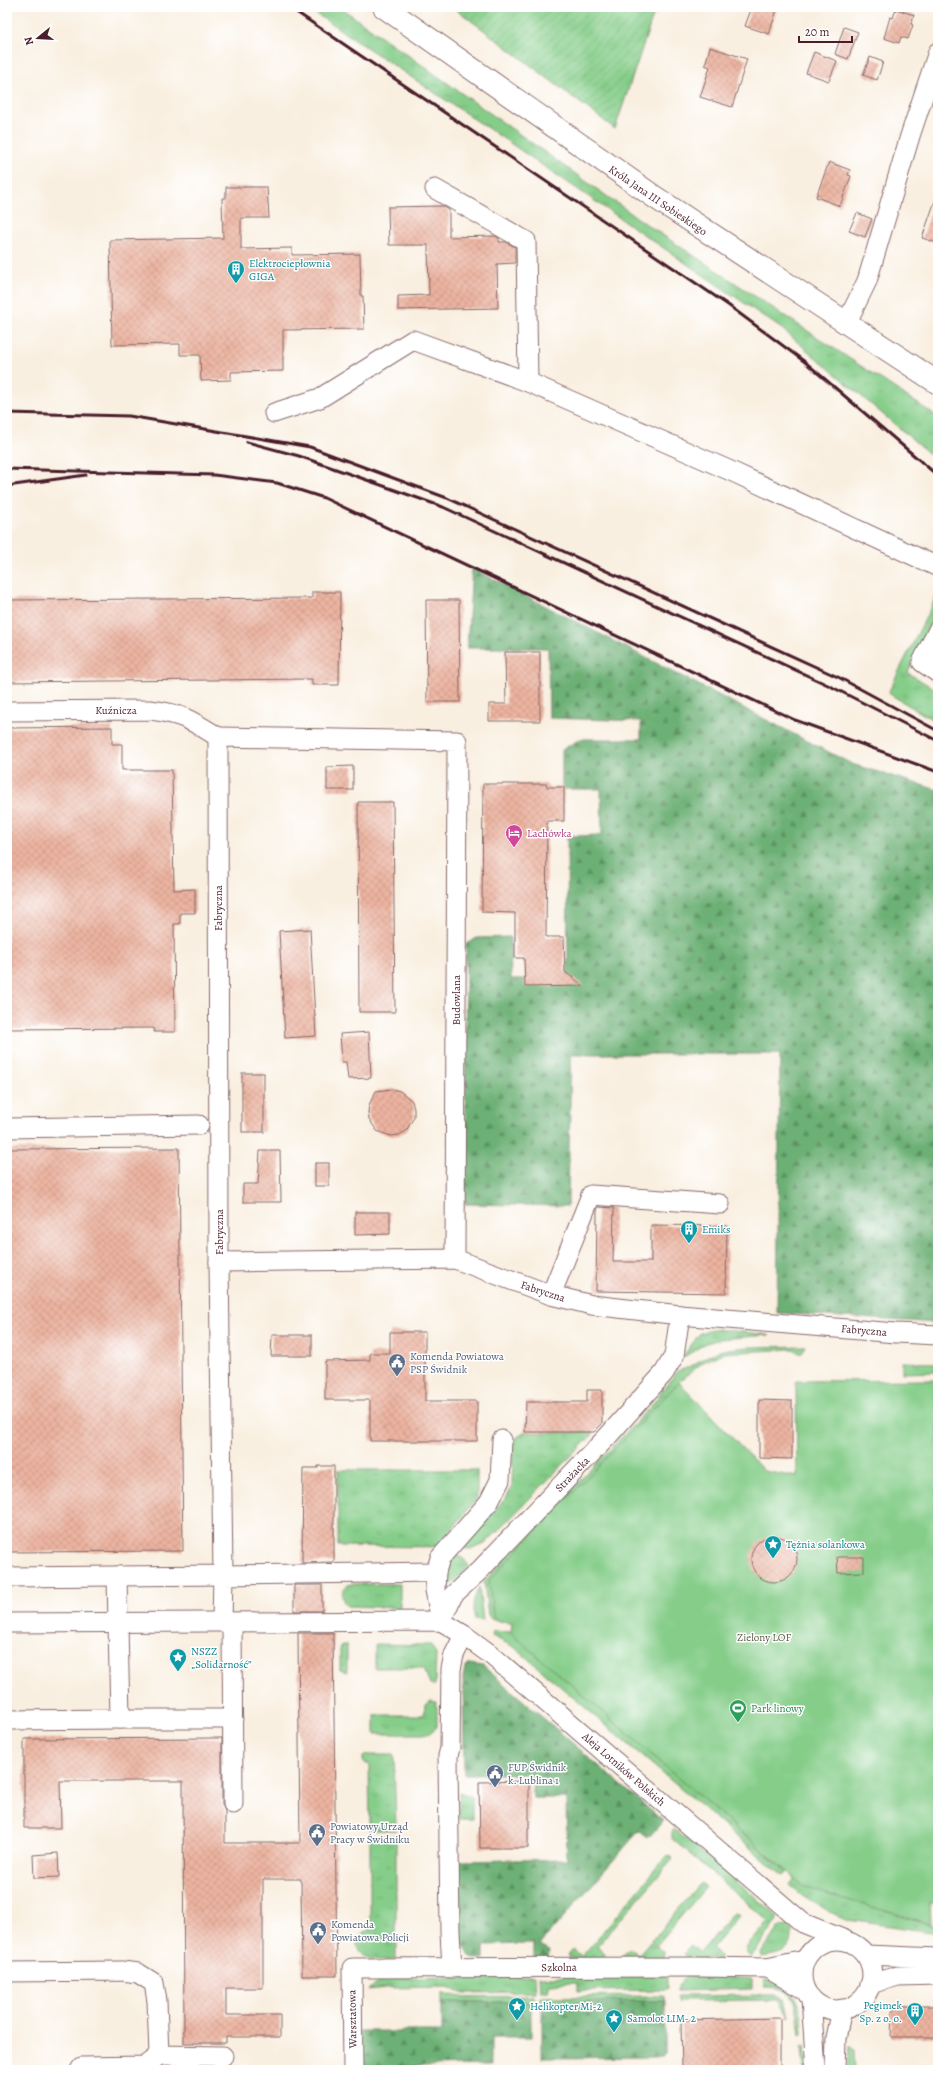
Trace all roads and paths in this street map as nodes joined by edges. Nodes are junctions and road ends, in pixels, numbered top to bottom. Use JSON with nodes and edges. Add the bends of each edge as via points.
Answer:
{"nodes":[{"id":1,"x":384,"y":7,"type":"edge"},
{"id":2,"x":938,"y":52,"type":"edge"},
{"id":3,"x":435,"y":189,"type":"dead end"},
{"id":4,"x":846,"y":324,"type":"junction"},
{"id":5,"x":528,"y":382,"type":"junction"},
{"id":6,"x":938,"y":383,"type":"edge"},
{"id":7,"x":274,"y":413,"type":"dead end"},
{"id":8,"x":938,"y":567,"type":"edge"},
{"id":9,"x":938,"y":630,"type":"edge"},
{"id":10,"x":938,"y":673,"type":"edge"},
{"id":11,"x":7,"y":710,"type":"edge"},
{"id":12,"x":218,"y":737,"type":"junction"},
{"id":13,"x":199,"y":1124,"type":"dead end"},
{"id":14,"x":7,"y":1128,"type":"edge"},
{"id":15,"x":720,"y":1204,"type":"dead end"},
{"id":16,"x":455,"y":1259,"type":"junction"},
{"id":17,"x":219,"y":1262,"type":"junction"},
{"id":18,"x":550,"y":1295,"type":"junction"},
{"id":19,"x":680,"y":1315,"type":"junction"},
{"id":20,"x":938,"y":1335,"type":"edge"},
{"id":21,"x":502,"y":1440,"type":"dead end"},
{"id":22,"x":436,"y":1572,"type":"junction"},
{"id":23,"x":223,"y":1575,"type":"junction"},
{"id":24,"x":117,"y":1576,"type":"junction"},
{"id":25,"x":7,"y":1577,"type":"edge"},
{"id":26,"x":441,"y":1621,"type":"junction"},
{"id":27,"x":7,"y":1622,"type":"edge"},
{"id":28,"x":117,"y":1622,"type":"junction"},
{"id":29,"x":227,"y":1622,"type":"junction"},
{"id":30,"x":464,"y":1635,"type":"junction"},
{"id":31,"x":120,"y":1719,"type":"junction"},
{"id":32,"x":233,"y":1719,"type":"junction"},
{"id":33,"x":7,"y":1720,"type":"edge"},
{"id":34,"x":233,"y":1804,"type":"dead end"},
{"id":35,"x":803,"y":1923,"type":"junction"},
{"id":36,"x":844,"y":1940,"type":"junction"},
{"id":37,"x":866,"y":1955,"type":"junction"},
{"id":38,"x":807,"y":1956,"type":"junction"},
{"id":39,"x":938,"y":1958,"type":"edge"},
{"id":40,"x":352,"y":1968,"type":"joint"},
{"id":41,"x":452,"y":1968,"type":"junction"},
{"id":42,"x":767,"y":1968,"type":"junction"},
{"id":43,"x":7,"y":1972,"type":"edge"},
{"id":44,"x":938,"y":1975,"type":"edge"},
{"id":45,"x":870,"y":1984,"type":"junction"},
{"id":46,"x":808,"y":1994,"type":"junction"},
{"id":47,"x":842,"y":2009,"type":"junction"},
{"id":48,"x":159,"y":2055,"type":"junction"},
{"id":49,"x":223,"y":2056,"type":"dead end"},
{"id":50,"x":80,"y":2070,"type":"edge"},
{"id":51,"x":353,"y":2070,"type":"edge"},
{"id":52,"x":816,"y":2070,"type":"edge"},
{"id":53,"x":836,"y":2070,"type":"edge"}],
"edges":[{"from":1,"to":4,"type":"main road","name":"Króla Jana III Sobieskiego","via":[[633,183]]},
{"from":2,"to":4,"type":"street","via":[[867,281]]},
{"from":3,"to":5,"type":"street","via":[[526,241]]},
{"from":4,"to":6,"type":"main road","name":"Króla Jana III Sobieskiego"},
{"from":5,"to":7,"type":"street","via":[[413,340],[320,398]]},
{"from":5,"to":8,"type":"street","via":[[733,472]]},
{"from":9,"to":10,"type":"street","via":[[922,662]]},
{"from":11,"to":12,"type":"street","name":"Kuźnicza","via":[[172,712]]},
{"from":12,"to":16,"type":"street","name":"Budowlana","via":[[457,741]]},
{"from":12,"to":17,"type":"street","name":"Fabryczna"},
{"from":13,"to":14,"type":"street"},
{"from":15,"to":18,"type":"street","via":[[590,1195]]},
{"from":16,"to":17,"type":"street","name":"Fabryczna"},
{"from":16,"to":18,"type":"street","name":"Fabryczna"},
{"from":17,"to":23,"type":"street"},
{"from":18,"to":19,"type":"street","name":"Fabryczna","via":[[592,1305]]},
{"from":19,"to":20,"type":"street","name":"Fabryczna"},
{"from":19,"to":26,"type":"street","name":"Strażacka","via":[[674,1356],[664,1373],[601,1443],[453,1595]]},
{"from":21,"to":22,"type":"street","via":[[500,1480],[489,1502],[440,1558]]},
{"from":22,"to":23,"type":"street"},
{"from":22,"to":26,"type":"street","via":[[435,1590]]},
{"from":23,"to":24,"type":"street"},
{"from":23,"to":29,"type":"street"},
{"from":24,"to":25,"type":"street"},
{"from":24,"to":28,"type":"street"},
{"from":26,"to":29,"type":"street"},
{"from":26,"to":30,"type":"street","name":"Aleja Lotników Polskich"},
{"from":27,"to":28,"type":"street"},
{"from":28,"to":29,"type":"street"},
{"from":28,"to":31,"type":"street"},
{"from":29,"to":32,"type":"street"},
{"from":30,"to":35,"type":"street","name":"Aleja Lotników Polskich","via":[[537,1694]]},
{"from":30,"to":41,"type":"street","via":[[452,1661],[450,1694],[448,1756]]},
{"from":31,"to":32,"type":"street"},
{"from":31,"to":33,"type":"street"},
{"from":32,"to":34,"type":"street"},
{"from":35,"to":36,"type":"street","name":"Aleja Lotników Polskich"},
{"from":35,"to":38,"type":"street"},
{"from":36,"to":37,"type":"street","via":[[857,1946]]},
{"from":36,"to":38,"type":"street","via":[[825,1941]]},
{"from":37,"to":39,"type":"street"},
{"from":37,"to":45,"type":"street","via":[[872,1969]]},
{"from":38,"to":42,"type":"street","name":"Szkolna"},
{"from":38,"to":46,"type":"street","via":[[802,1975]]},
{"from":40,"to":41,"type":"street","name":"Szkolna"},
{"from":40,"to":51,"type":"street","name":"Warsztatowa"},
{"from":41,"to":42,"type":"street","name":"Szkolna"},
{"from":42,"to":46,"type":"street","name":"Szkolna"},
{"from":43,"to":48,"type":"street","via":[[138,1973],[154,1983],[158,2001]]},
{"from":44,"to":45,"type":"street","via":[[898,1976]]},
{"from":45,"to":47,"type":"street","via":[[860,2001]]},
{"from":46,"to":47,"type":"street","via":[[823,2007]]},
{"from":46,"to":52,"type":"street"},
{"from":47,"to":53,"type":"street","via":[[836,2038]]},
{"from":48,"to":49,"type":"street"},
{"from":48,"to":50,"type":"street","via":[[145,2066],[82,2067]]}]}
